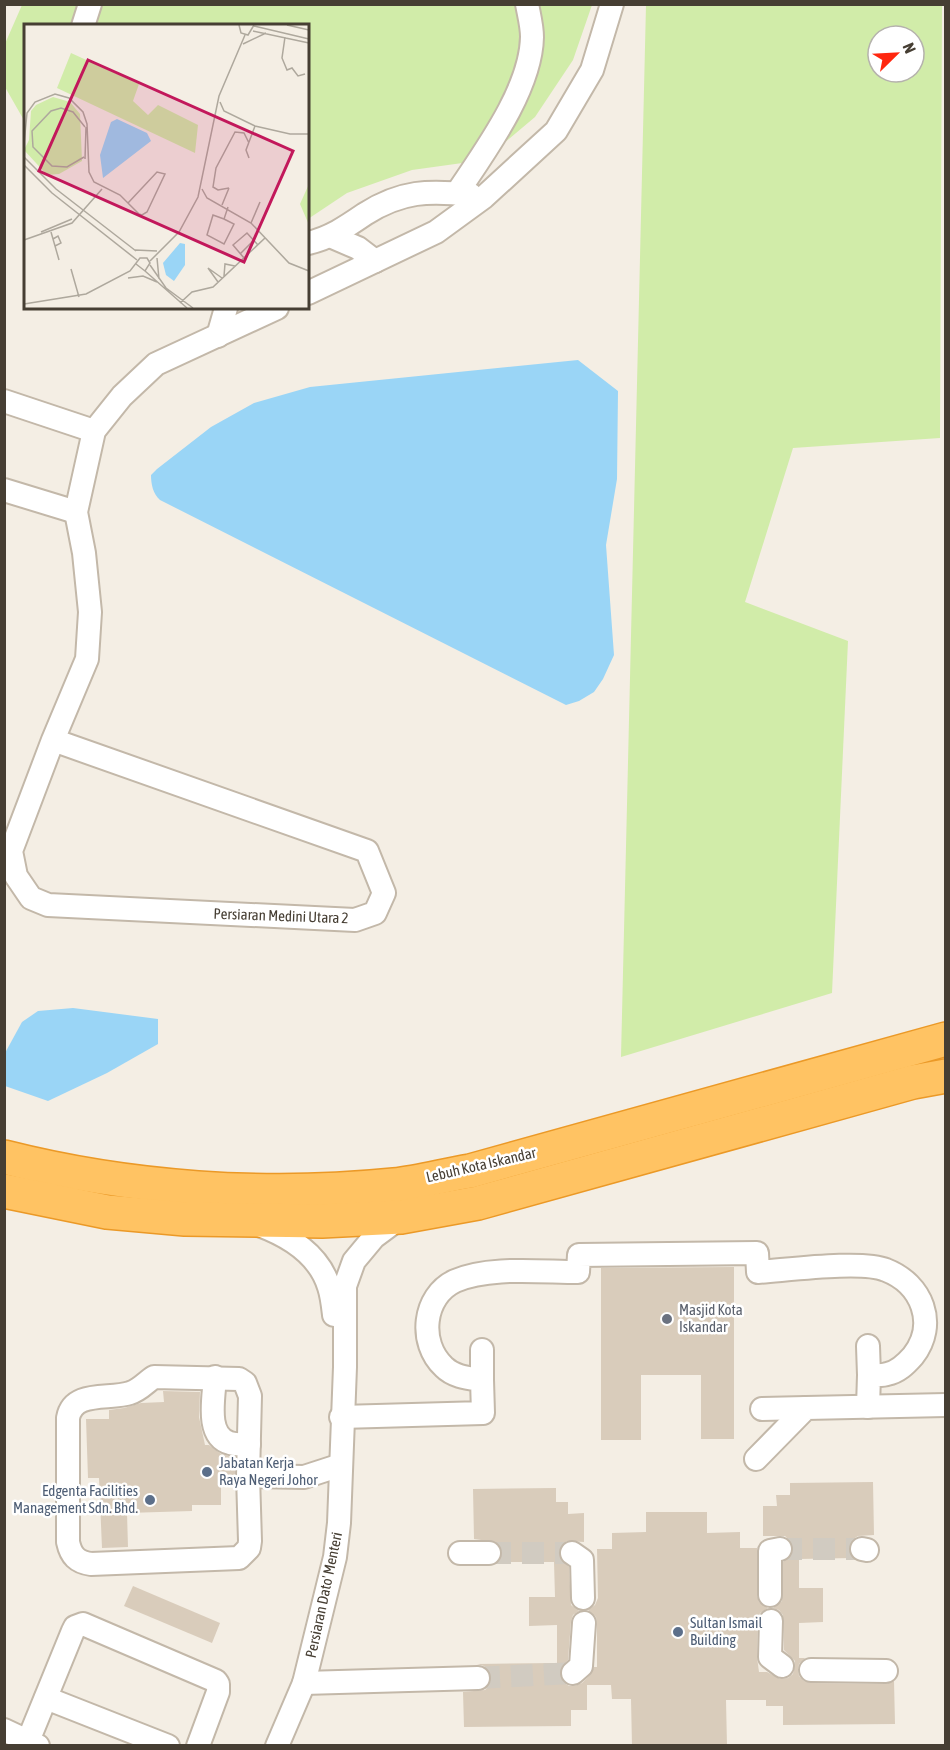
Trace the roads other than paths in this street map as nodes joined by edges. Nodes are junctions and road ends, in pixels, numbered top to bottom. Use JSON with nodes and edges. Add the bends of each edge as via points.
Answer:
{"nodes":[{"id":1,"x":90,"y":4,"type":"edge"},
{"id":2,"x":527,"y":4,"type":"edge"},
{"id":3,"x":612,"y":4,"type":"edge"},
{"id":4,"x":84,"y":24,"type":"edge"},
{"id":5,"x":457,"y":193,"type":"junction"},
{"id":6,"x":484,"y":197,"type":"junction"},
{"id":7,"x":330,"y":237,"type":"junction"},
{"id":8,"x":309,"y":243,"type":"edge"},
{"id":9,"x":375,"y":261,"type":"junction"},
{"id":10,"x":309,"y":293,"type":"edge"},
{"id":11,"x":226,"y":309,"type":"edge"},
{"id":12,"x":274,"y":309,"type":"edge"},
{"id":13,"x":218,"y":336,"type":"junction"},
{"id":14,"x":4,"y":401,"type":"edge"},
{"id":15,"x":94,"y":431,"type":"junction"},
{"id":16,"x":4,"y":490,"type":"edge"},
{"id":17,"x":76,"y":512,"type":"junction"},
{"id":18,"x":53,"y":740,"type":"junction"},
{"id":19,"x":945,"y":1040,"type":"edge"},
{"id":20,"x":945,"y":1076,"type":"edge"},
{"id":21,"x":913,"y":1082,"type":"junction"},
{"id":22,"x":945,"y":1085,"type":"edge"},
{"id":23,"x":4,"y":1157,"type":"edge"},
{"id":24,"x":4,"y":1191,"type":"edge"},
{"id":25,"x":401,"y":1217,"type":"junction"},
{"id":26,"x":244,"y":1219,"type":"junction"},
{"id":27,"x":868,"y":1346,"type":"dead end"},
{"id":28,"x":482,"y":1350,"type":"dead end"},
{"id":29,"x":345,"y":1367,"type":"junction"},
{"id":30,"x":869,"y":1375,"type":"junction"},
{"id":31,"x":215,"y":1377,"type":"junction"},
{"id":32,"x":482,"y":1380,"type":"junction"},
{"id":33,"x":945,"y":1405,"type":"edge"},
{"id":34,"x":868,"y":1407,"type":"junction"},
{"id":35,"x":806,"y":1408,"type":"junction"},
{"id":36,"x":762,"y":1409,"type":"dead end"},
{"id":37,"x":342,"y":1417,"type":"junction"},
{"id":38,"x":249,"y":1444,"type":"junction"},
{"id":39,"x":756,"y":1459,"type":"dead end"},
{"id":40,"x":341,"y":1465,"type":"junction"},
{"id":41,"x":248,"y":1476,"type":"junction"},
{"id":42,"x":780,"y":1549,"type":"dead end"},
{"id":43,"x":459,"y":1552,"type":"dead end"},
{"id":44,"x":489,"y":1553,"type":"tunnel mouth"},
{"id":45,"x":572,"y":1553,"type":"dead end"},
{"id":46,"x":770,"y":1594,"type":"dead end"},
{"id":47,"x":583,"y":1598,"type":"dead end"},
{"id":48,"x":771,"y":1622,"type":"dead end"},
{"id":49,"x":584,"y":1623,"type":"dead end"},
{"id":50,"x":782,"y":1666,"type":"dead end"},
{"id":51,"x":811,"y":1670,"type":"dead end"},
{"id":52,"x":886,"y":1671,"type":"dead end"},
{"id":53,"x":573,"y":1673,"type":"dead end"},
{"id":54,"x":478,"y":1678,"type":"tunnel mouth"},
{"id":55,"x":304,"y":1683,"type":"junction"},
{"id":56,"x":46,"y":1698,"type":"junction"},
{"id":57,"x":4,"y":1730,"type":"edge"},
{"id":58,"x":33,"y":1743,"type":"edge"},
{"id":59,"x":168,"y":1746,"type":"edge"},
{"id":60,"x":198,"y":1746,"type":"edge"},
{"id":61,"x":277,"y":1746,"type":"edge"}],
"edges":[{"from":1,"to":4,"type":"street"},
{"from":2,"to":5,"type":"street","via":[[532,36],[529,62],[494,136]]},
{"from":3,"to":6,"type":"street","via":[[592,70],[556,131]]},
{"from":5,"to":6,"type":"street"},
{"from":5,"to":7,"type":"street","via":[[416,193],[392,201]]},
{"from":6,"to":9,"type":"street","via":[[436,232]]},
{"from":7,"to":8,"type":"street"},
{"from":7,"to":9,"type":"street"},
{"from":9,"to":10,"type":"street"},
{"from":11,"to":13,"type":"street"},
{"from":12,"to":13,"type":"street","name":"Persiaran Medini Utara 2"},
{"from":13,"to":15,"type":"street","name":"Persiaran Medini Utara 2","via":[[156,364],[122,396]]},
{"from":14,"to":15,"type":"street"},
{"from":15,"to":17,"type":"street","name":"Persiaran Medini Utara 2"},
{"from":16,"to":17,"type":"street"},
{"from":17,"to":18,"type":"street","name":"Persiaran Medini Utara 2","via":[[90,612],[87,659]]},
{"from":18,"to":18,"type":"street","name":"Persiaran Medini Utara 2","via":[[11,851],[16,876],[32,898],[48,905],[343,920],[375,913],[384,893],[367,851]]},
{"from":19,"to":23,"type":"highway","name":"Lebuh Kota Iskandar","via":[[470,1171],[396,1184],[320,1190],[188,1186],[112,1179]]},
{"from":20,"to":21,"type":"highway"},
{"from":21,"to":22,"type":"street"},
{"from":21,"to":25,"type":"highway","via":[[478,1203]]},
{"from":24,"to":26,"type":"highway","via":[[107,1212],[185,1219]]},
{"from":25,"to":26,"type":"highway"},
{"from":25,"to":29,"type":"street","name":"Persiaran Dato' Menteri","via":[[374,1237],[354,1261],[345,1286]]},
{"from":26,"to":29,"type":"street","name":"Persiaran Dato' Menteri","via":[[279,1232],[306,1251],[320,1267],[329,1287]]},
{"from":27,"to":30,"type":"street"},
{"from":28,"to":32,"type":"street"},
{"from":29,"to":37,"type":"street","name":"Persiaran Dato' Menteri"},
{"from":30,"to":32,"type":"street","via":[[886,1375],[904,1366],[923,1340],[926,1323],[912,1286],[884,1269],[856,1266],[758,1272],[757,1252],[579,1255],[578,1272],[479,1273],[452,1282],[440,1292],[426,1321],[428,1340],[444,1367],[458,1376]]},
{"from":30,"to":34,"type":"street"},
{"from":31,"to":38,"type":"street","via":[[216,1432],[231,1444]]},
{"from":31,"to":38,"type":"street","via":[[239,1379],[249,1389]]},
{"from":31,"to":41,"type":"street","via":[[154,1377],[129,1394],[86,1399],[73,1405],[68,1418],[70,1551],[82,1563],[91,1564],[239,1558],[250,1541]]},
{"from":32,"to":37,"type":"street","via":[[483,1413]]},
{"from":33,"to":34,"type":"street"},
{"from":34,"to":35,"type":"street"},
{"from":35,"to":36,"type":"street"},
{"from":35,"to":39,"type":"street"},
{"from":37,"to":40,"type":"street","name":"Persiaran Dato' Menteri"},
{"from":38,"to":41,"type":"street"},
{"from":40,"to":41,"type":"street","via":[[304,1477]]},
{"from":40,"to":55,"type":"street","name":"Persiaran Dato' Menteri","via":[[335,1557]]},
{"from":42,"to":46,"type":"street","via":[[770,1551]]},
{"from":43,"to":44,"type":"street"},
{"from":45,"to":47,"type":"street","via":[[582,1560]]},
{"from":48,"to":50,"type":"street","via":[[770,1657]]},
{"from":49,"to":53,"type":"street","via":[[580,1666]]},
{"from":51,"to":52,"type":"street"},
{"from":54,"to":55,"type":"street"},
{"from":55,"to":61,"type":"street","name":"Persiaran Dato' Menteri"},
{"from":56,"to":58,"type":"street"},
{"from":56,"to":59,"type":"street"},
{"from":56,"to":60,"type":"street","via":[[73,1631],[79,1625],[88,1625],[216,1681],[218,1692]]},
{"from":57,"to":58,"type":"street"}]}
